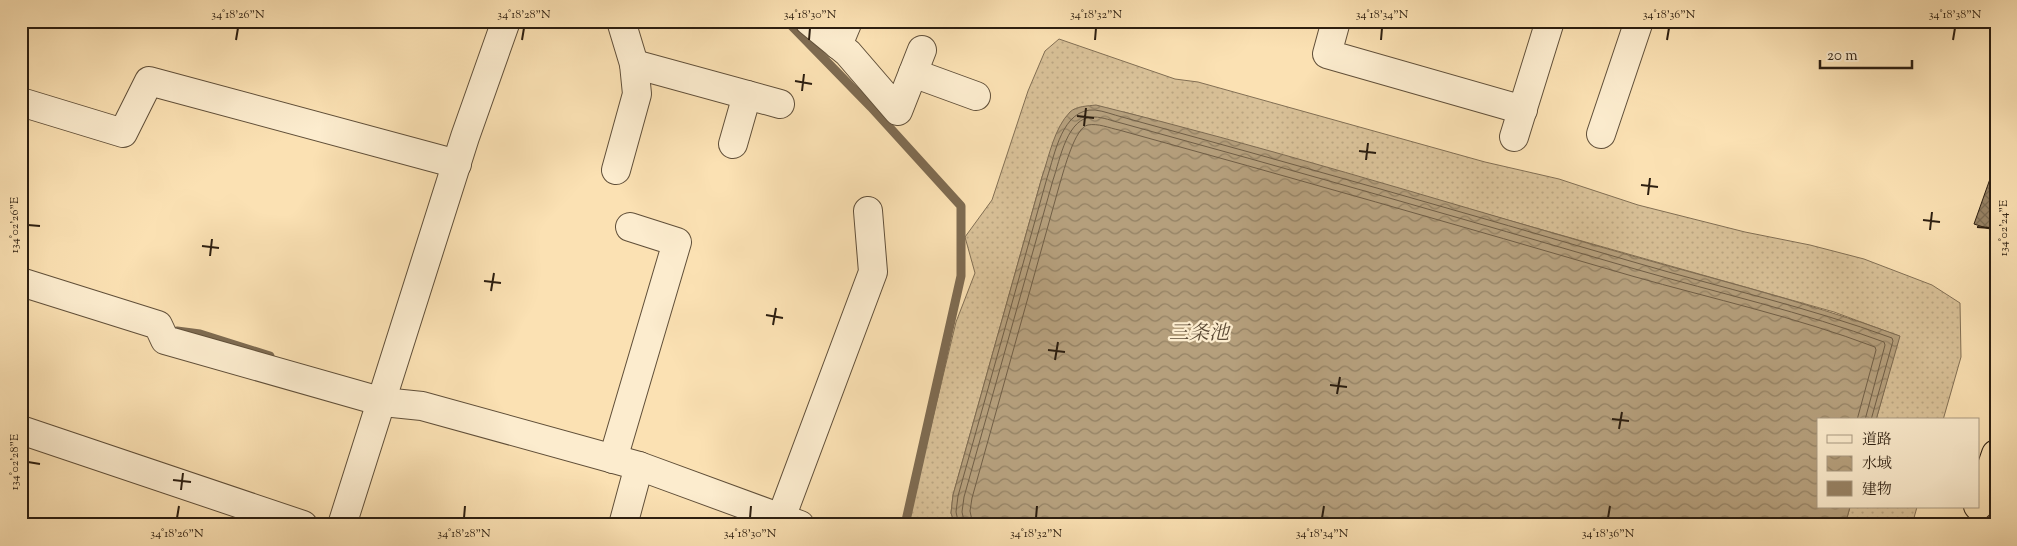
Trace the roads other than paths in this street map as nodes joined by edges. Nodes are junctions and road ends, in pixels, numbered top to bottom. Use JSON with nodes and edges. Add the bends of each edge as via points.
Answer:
{"nodes":[{"id":1,"x":506,"y":21,"type":"edge"},
{"id":2,"x":621,"y":21,"type":"edge"},
{"id":3,"x":809,"y":21,"type":"edge"},
{"id":4,"x":1336,"y":21,"type":"edge"},
{"id":5,"x":1550,"y":21,"type":"edge"},
{"id":6,"x":1639,"y":21,"type":"edge"},
{"id":7,"x":843,"y":33,"type":"edge"},
{"id":8,"x":634,"y":64,"type":"junction"},
{"id":9,"x":747,"y":95,"type":"junction"},
{"id":10,"x":976,"y":96,"type":"dead end"},
{"id":11,"x":21,"y":102,"type":"edge"},
{"id":12,"x":780,"y":104,"type":"dead end"},
{"id":13,"x":1523,"y":110,"type":"junction"},
{"id":14,"x":1601,"y":134,"type":"dead end"},
{"id":15,"x":1514,"y":137,"type":"dead end"},
{"id":16,"x":733,"y":144,"type":"dead end"},
{"id":17,"x":457,"y":164,"type":"junction"},
{"id":18,"x":616,"y":170,"type":"dead end"},
{"id":19,"x":868,"y":211,"type":"dead end"},
{"id":20,"x":630,"y":227,"type":"dead end"},
{"id":21,"x":21,"y":282,"type":"edge"},
{"id":22,"x":382,"y":402,"type":"junction"},
{"id":23,"x":21,"y":430,"type":"edge"},
{"id":24,"x":1996,"y":454,"type":"edge"},
{"id":25,"x":613,"y":459,"type":"junction"},
{"id":26,"x":639,"y":466,"type":"junction"},
{"id":27,"x":1980,"y":501,"type":"edge"},
{"id":28,"x":1978,"y":508,"type":"edge"},
{"id":29,"x":1996,"y":511,"type":"edge"},
{"id":30,"x":749,"y":516,"type":"edge"},
{"id":31,"x":791,"y":521,"type":"edge"},
{"id":32,"x":303,"y":525,"type":"edge"},
{"id":33,"x":342,"y":525,"type":"edge"},
{"id":34,"x":623,"y":525,"type":"edge"},
{"id":35,"x":1972,"y":525,"type":"edge"},
{"id":36,"x":1987,"y":525,"type":"edge"}],
"edges":[{"from":1,"to":17,"type":"street"},
{"from":2,"to":8,"type":"street"},
{"from":3,"to":7,"type":"street"},
{"from":4,"to":13,"type":"street","via":[[1327,54]]},
{"from":5,"to":13,"type":"street"},
{"from":6,"to":14,"type":"street"},
{"from":7,"to":10,"type":"street","via":[[848,53],[898,111],[917,62]]},
{"from":8,"to":9,"type":"street"},
{"from":8,"to":18,"type":"street","via":[[637,94]]},
{"from":9,"to":12,"type":"street"},
{"from":9,"to":16,"type":"street"},
{"from":11,"to":17,"type":"street","via":[[124,133],[149,81]]},
{"from":13,"to":15,"type":"street"},
{"from":17,"to":22,"type":"street"},
{"from":19,"to":31,"type":"street","via":[[873,272]]},
{"from":20,"to":25,"type":"street","via":[[677,242]]},
{"from":21,"to":22,"type":"street","via":[[158,325],[165,340]]},
{"from":22,"to":25,"type":"street","via":[[422,406]]},
{"from":22,"to":33,"type":"street"},
{"from":23,"to":32,"type":"street"},
{"from":24,"to":27,"type":"highway"},
{"from":25,"to":26,"type":"street"},
{"from":26,"to":30,"type":"street"},
{"from":26,"to":34,"type":"street"},
{"from":28,"to":35,"type":"highway"},
{"from":29,"to":36,"type":"highway"},
{"from":30,"to":31,"type":"street"}]}
